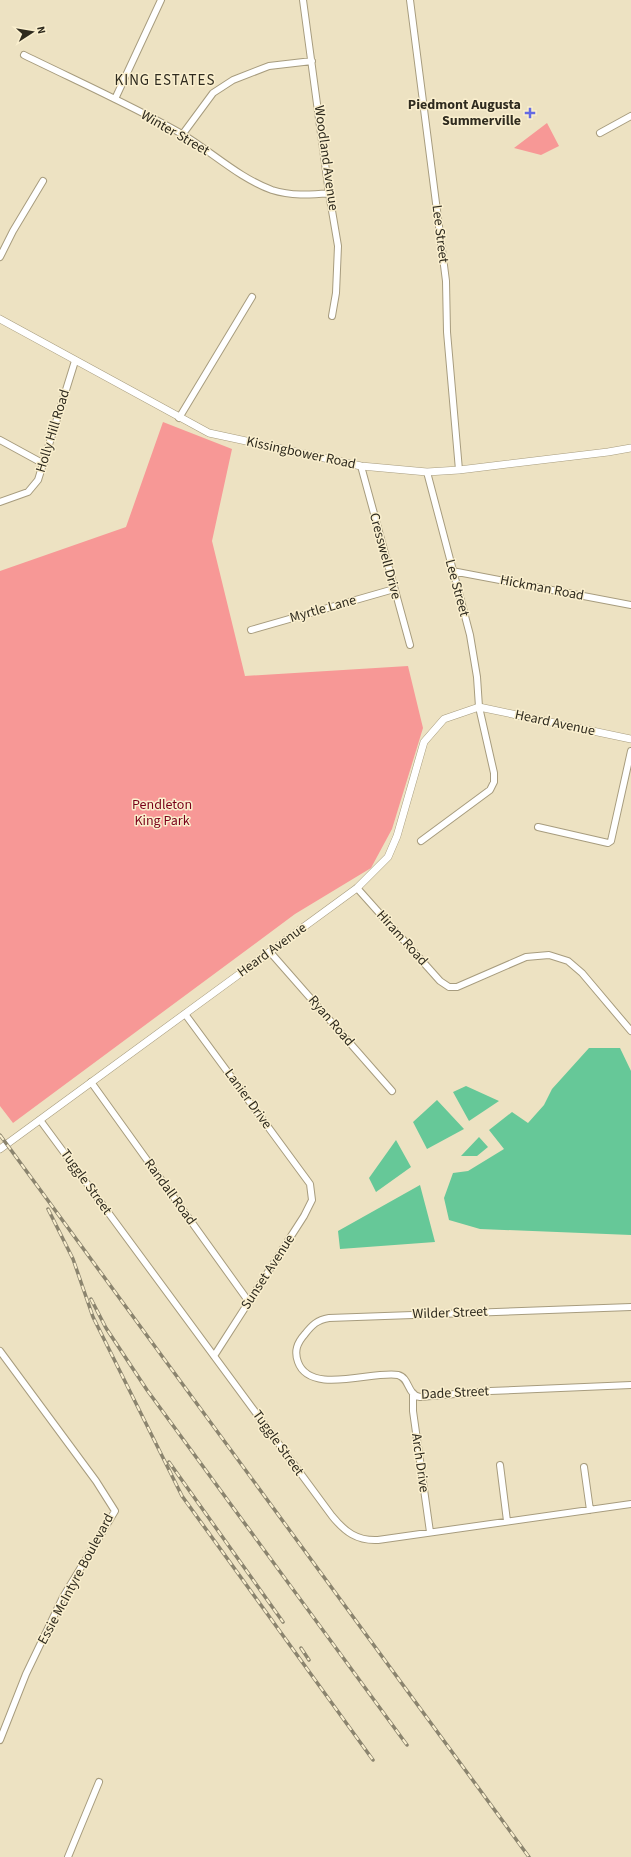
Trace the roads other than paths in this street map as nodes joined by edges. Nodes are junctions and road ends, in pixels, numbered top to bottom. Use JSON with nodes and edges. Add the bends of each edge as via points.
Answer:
{"nodes":[{"id":1,"x":161,"y":0,"type":"edge"},
{"id":2,"x":303,"y":0,"type":"edge"},
{"id":3,"x":410,"y":0,"type":"edge"},
{"id":4,"x":24,"y":55,"type":"dead end"},
{"id":5,"x":312,"y":61,"type":"junction"},
{"id":6,"x":115,"y":99,"type":"junction"},
{"id":7,"x":631,"y":116,"type":"edge"},
{"id":8,"x":600,"y":133,"type":"dead end"},
{"id":9,"x":182,"y":134,"type":"junction"},
{"id":10,"x":43,"y":181,"type":"dead end"},
{"id":11,"x":329,"y":193,"type":"junction"},
{"id":12,"x":0,"y":257,"type":"edge"},
{"id":13,"x":252,"y":297,"type":"dead end"},
{"id":14,"x":332,"y":316,"type":"dead end"},
{"id":15,"x":0,"y":319,"type":"edge"},
{"id":16,"x":75,"y":361,"type":"junction"},
{"id":17,"x":179,"y":418,"type":"junction"},
{"id":18,"x":0,"y":440,"type":"edge"},
{"id":19,"x":631,"y":448,"type":"edge"},
{"id":20,"x":44,"y":464,"type":"junction"},
{"id":21,"x":361,"y":466,"type":"junction"},
{"id":22,"x":459,"y":470,"type":"junction"},
{"id":23,"x":427,"y":472,"type":"junction"},
{"id":24,"x":0,"y":502,"type":"edge"},
{"id":25,"x":452,"y":571,"type":"junction"},
{"id":26,"x":394,"y":589,"type":"junction"},
{"id":27,"x":631,"y":605,"type":"edge"},
{"id":28,"x":252,"y":630,"type":"dead end"},
{"id":29,"x":410,"y":645,"type":"dead end"},
{"id":30,"x":479,"y":707,"type":"junction"},
{"id":31,"x":631,"y":739,"type":"edge"},
{"id":32,"x":631,"y":751,"type":"edge"},
{"id":33,"x":538,"y":827,"type":"dead end"},
{"id":34,"x":420,"y":841,"type":"dead end"},
{"id":35,"x":357,"y":888,"type":"junction"},
{"id":36,"x":270,"y":952,"type":"junction"},
{"id":37,"x":185,"y":1014,"type":"junction"},
{"id":38,"x":631,"y":1031,"type":"edge"},
{"id":39,"x":92,"y":1082,"type":"junction"},
{"id":40,"x":392,"y":1091,"type":"dead end"},
{"id":41,"x":40,"y":1120,"type":"junction"},
{"id":42,"x":0,"y":1149,"type":"edge"},
{"id":43,"x":310,"y":1184,"type":"joint"},
{"id":44,"x":249,"y":1302,"type":"junction"},
{"id":45,"x":631,"y":1307,"type":"edge"},
{"id":46,"x":0,"y":1351,"type":"edge"},
{"id":47,"x":214,"y":1356,"type":"junction"},
{"id":48,"x":297,"y":1360,"type":"joint"},
{"id":49,"x":631,"y":1385,"type":"edge"},
{"id":50,"x":413,"y":1393,"type":"junction"},
{"id":51,"x":500,"y":1465,"type":"dead end"},
{"id":52,"x":584,"y":1467,"type":"dead end"},
{"id":53,"x":631,"y":1504,"type":"edge"},
{"id":54,"x":590,"y":1510,"type":"junction"},
{"id":55,"x":507,"y":1521,"type":"junction"},
{"id":56,"x":430,"y":1532,"type":"junction"},
{"id":57,"x":0,"y":1740,"type":"edge"},
{"id":58,"x":99,"y":1782,"type":"dead end"},
{"id":59,"x":68,"y":1857,"type":"edge"}],
"edges":[{"from":1,"to":6,"type":"street"},
{"from":2,"to":5,"type":"street","name":"Woodland Avenue"},
{"from":3,"to":22,"type":"street","name":"Lee Street","via":[[446,281],[447,332]]},
{"from":4,"to":6,"type":"street","name":"Winter Street"},
{"from":5,"to":9,"type":"street","via":[[269,66],[233,80],[213,94]]},
{"from":5,"to":11,"type":"street","name":"Woodland Avenue"},
{"from":6,"to":9,"type":"street","name":"Winter Street"},
{"from":7,"to":8,"type":"street"},
{"from":9,"to":11,"type":"street","name":"Winter Street","via":[[252,180],[273,190],[294,195]]},
{"from":10,"to":12,"type":"street"},
{"from":11,"to":14,"type":"street","name":"Woodland Avenue","via":[[338,246],[336,293]]},
{"from":13,"to":17,"type":"street"},
{"from":15,"to":16,"type":"street","name":"Kissingbower Road"},
{"from":16,"to":17,"type":"street","name":"Kissingbower Road"},
{"from":16,"to":20,"type":"street","name":"Holly Hill Road"},
{"from":17,"to":21,"type":"street","name":"Kissingbower Road","via":[[209,433]]},
{"from":18,"to":20,"type":"street"},
{"from":19,"to":22,"type":"street","name":"Kissingbower Road"},
{"from":20,"to":24,"type":"street","name":"Holly Hill Road","via":[[38,480],[28,492]]},
{"from":21,"to":23,"type":"street","name":"Kissingbower Road"},
{"from":21,"to":26,"type":"street","name":"Cresswell Drive"},
{"from":22,"to":23,"type":"street","name":"Kissingbower Road"},
{"from":23,"to":25,"type":"street","name":"Lee Street"},
{"from":25,"to":27,"type":"street","name":"Hickman Road"},
{"from":25,"to":30,"type":"street","name":"Lee Street","via":[[470,635]]},
{"from":26,"to":28,"type":"street","name":"Myrtle Lane"},
{"from":26,"to":29,"type":"street","name":"Cresswell Drive"},
{"from":30,"to":31,"type":"street","name":"Heard Avenue"},
{"from":30,"to":34,"type":"street","via":[[494,782],[490,790]]},
{"from":30,"to":35,"type":"street","name":"Heard Avenue","via":[[444,719],[424,742],[397,836],[388,857]]},
{"from":32,"to":33,"type":"street","via":[[611,841]]},
{"from":35,"to":36,"type":"street","name":"Heard Avenue"},
{"from":35,"to":38,"type":"street","name":"Hiram Road","via":[[440,981],[449,987],[457,987],[526,957],[549,955],[568,962],[582,973]]},
{"from":36,"to":37,"type":"street","name":"Heard Avenue"},
{"from":36,"to":40,"type":"street","name":"Ryan Road"},
{"from":37,"to":39,"type":"street","name":"Heard Avenue"},
{"from":37,"to":43,"type":"street","name":"Lanier Drive"},
{"from":39,"to":41,"type":"street","name":"Heard Avenue"},
{"from":39,"to":44,"type":"street","name":"Randall Road"},
{"from":41,"to":42,"type":"street","name":"Heard Avenue"},
{"from":41,"to":47,"type":"street","name":"Tuggle Street"},
{"from":43,"to":44,"type":"street","name":"Sunset Avenue","via":[[312,1200],[304,1216]]},
{"from":44,"to":47,"type":"street","name":"Sunset Avenue"},
{"from":45,"to":48,"type":"street","name":"Wilder Street","via":[[329,1318],[314,1323],[299,1341]]},
{"from":46,"to":57,"type":"street","name":"Essie McIntyre Boulevard","via":[[96,1481],[115,1511],[63,1597],[26,1674]]},
{"from":47,"to":56,"type":"street","name":"Tuggle Street","via":[[344,1530],[355,1537],[376,1540]]},
{"from":48,"to":50,"type":"street","name":"Dade Street","via":[[302,1370],[319,1378],[344,1380],[400,1375]]},
{"from":49,"to":50,"type":"street","name":"Dade Street","via":[[490,1391],[426,1397]]},
{"from":50,"to":56,"type":"street","name":"Arch Drive","via":[[413,1411]]},
{"from":51,"to":55,"type":"street"},
{"from":52,"to":54,"type":"street"},
{"from":53,"to":54,"type":"street","name":"Tuggle Street"},
{"from":54,"to":55,"type":"street","name":"Tuggle Street"},
{"from":55,"to":56,"type":"street","name":"Tuggle Street"},
{"from":58,"to":59,"type":"street"}]}
